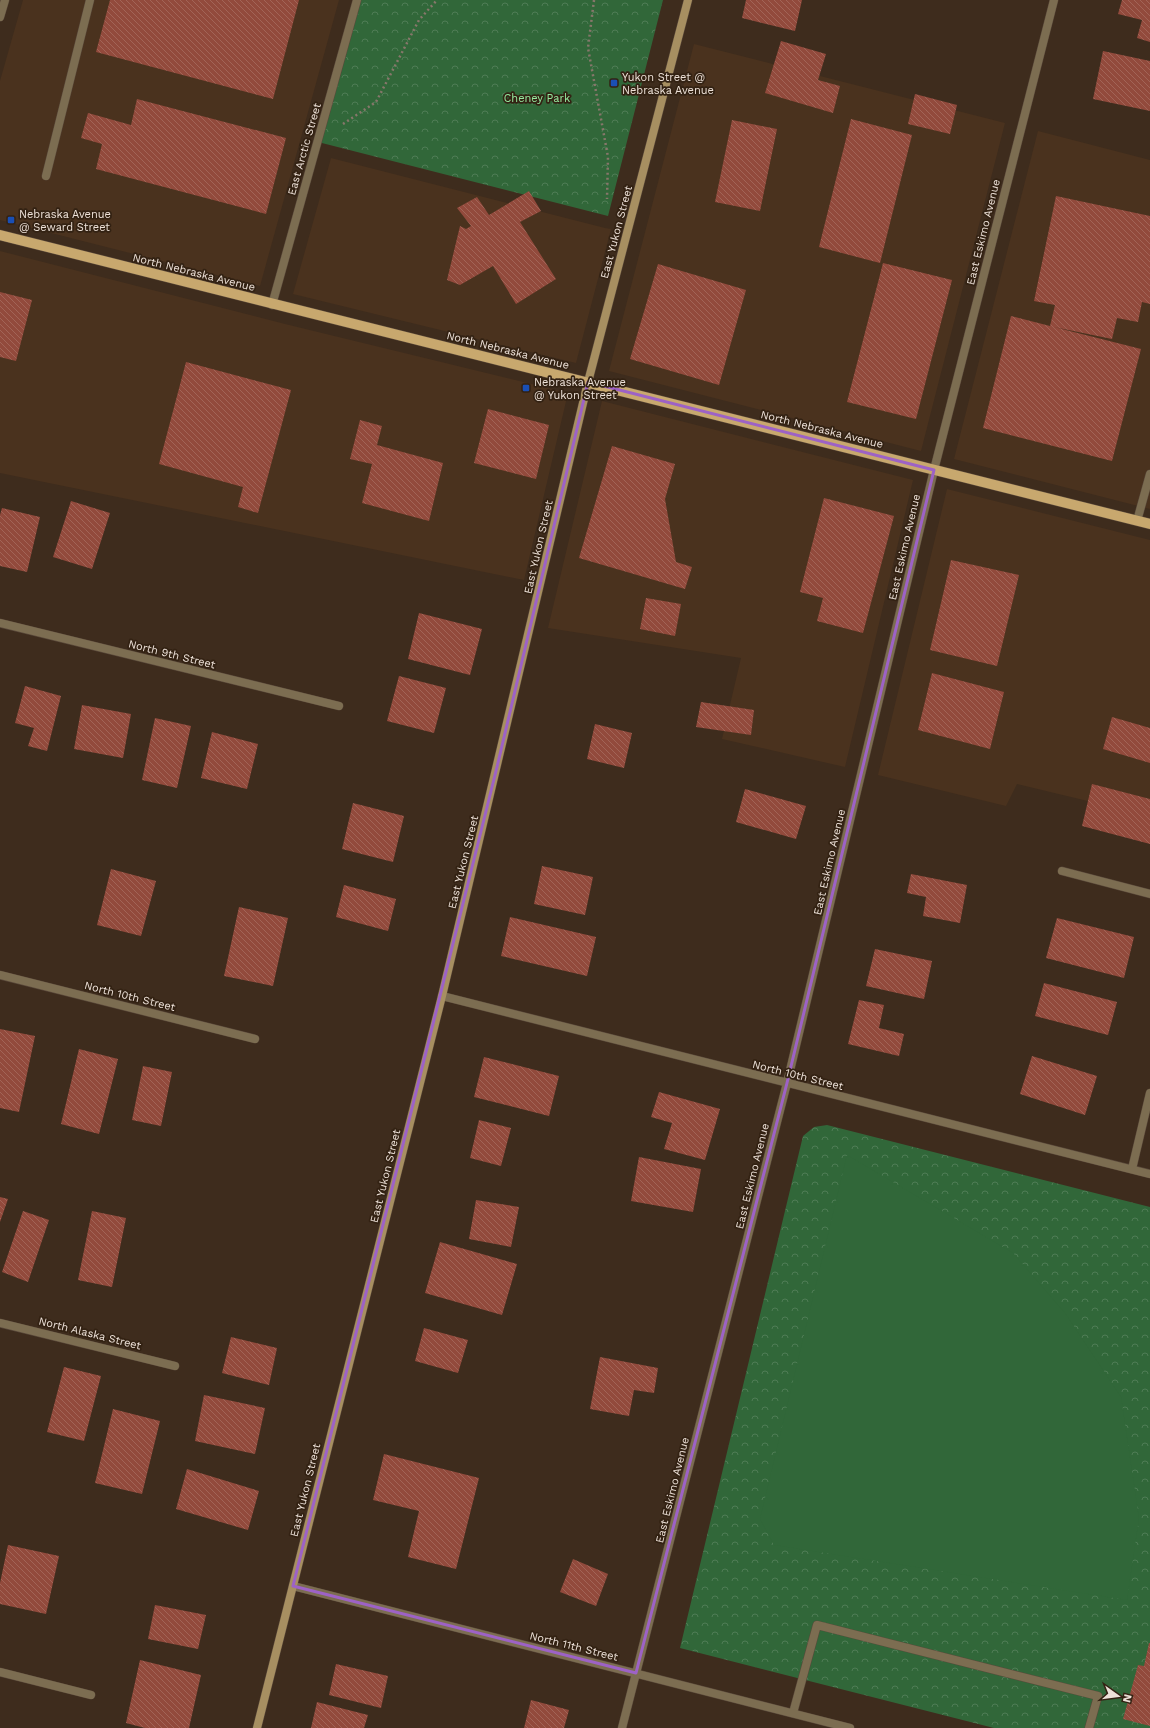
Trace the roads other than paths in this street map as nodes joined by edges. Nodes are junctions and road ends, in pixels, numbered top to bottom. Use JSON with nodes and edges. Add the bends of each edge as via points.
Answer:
{"nodes":[{"id":1,"x":5,"y":0,"type":"edge"},
{"id":2,"x":90,"y":0,"type":"edge"},
{"id":3,"x":357,"y":0,"type":"edge"},
{"id":4,"x":688,"y":0,"type":"edge"},
{"id":5,"x":1054,"y":0,"type":"edge"},
{"id":6,"x":0,"y":18,"type":"edge"},
{"id":7,"x":46,"y":176,"type":"dead end"},
{"id":8,"x":0,"y":235,"type":"edge"},
{"id":9,"x":272,"y":305,"type":"junction"},
{"id":10,"x":588,"y":382,"type":"junction"},
{"id":11,"x":934,"y":470,"type":"junction"},
{"id":12,"x":1150,"y":474,"type":"edge"},
{"id":13,"x":1137,"y":521,"type":"junction"},
{"id":14,"x":1150,"y":524,"type":"edge"},
{"id":15,"x":0,"y":623,"type":"edge"},
{"id":16,"x":339,"y":706,"type":"dead end"},
{"id":17,"x":1062,"y":871,"type":"dead end"},
{"id":18,"x":1150,"y":894,"type":"edge"},
{"id":19,"x":0,"y":975,"type":"edge"},
{"id":20,"x":442,"y":996,"type":"junction"},
{"id":21,"x":255,"y":1039,"type":"dead end"},
{"id":22,"x":787,"y":1083,"type":"junction"},
{"id":23,"x":1150,"y":1093,"type":"edge"},
{"id":24,"x":1132,"y":1169,"type":"junction"},
{"id":25,"x":1150,"y":1174,"type":"edge"},
{"id":26,"x":0,"y":1323,"type":"edge"},
{"id":27,"x":175,"y":1366,"type":"dead end"},
{"id":28,"x":292,"y":1586,"type":"junction"},
{"id":29,"x":0,"y":1672,"type":"edge"},
{"id":30,"x":636,"y":1673,"type":"junction"},
{"id":31,"x":91,"y":1695,"type":"dead end"},
{"id":32,"x":793,"y":1713,"type":"junction"},
{"id":33,"x":257,"y":1728,"type":"edge"},
{"id":34,"x":622,"y":1728,"type":"edge"},
{"id":35,"x":850,"y":1728,"type":"edge"},
{"id":36,"x":1089,"y":1728,"type":"edge"}],
"edges":[{"from":1,"to":6,"type":"street"},
{"from":2,"to":7,"type":"street"},
{"from":3,"to":9,"type":"street","name":"East Arctic Street"},
{"from":4,"to":10,"type":"street","name":"East Yukon Street"},
{"from":5,"to":11,"type":"street","name":"East Eskimo Avenue"},
{"from":8,"to":9,"type":"main road","name":"North Nebraska Avenue"},
{"from":9,"to":10,"type":"main road","name":"North Nebraska Avenue"},
{"from":10,"to":11,"type":"main road","name":"North Nebraska Avenue"},
{"from":10,"to":20,"type":"street","name":"East Yukon Street"},
{"from":11,"to":13,"type":"main road","name":"North Nebraska Avenue"},
{"from":11,"to":22,"type":"street","name":"East Eskimo Avenue"},
{"from":12,"to":13,"type":"street"},
{"from":13,"to":14,"type":"main road","name":"North Nebraska Avenue"},
{"from":15,"to":16,"type":"street","name":"North 9th Street"},
{"from":17,"to":18,"type":"street"},
{"from":19,"to":21,"type":"street","name":"North 10th Street"},
{"from":20,"to":22,"type":"street","name":"North 10th Street"},
{"from":20,"to":28,"type":"street","name":"East Yukon Street"},
{"from":22,"to":24,"type":"street","name":"North 10th Street"},
{"from":22,"to":30,"type":"street","name":"East Eskimo Avenue"},
{"from":23,"to":24,"type":"street"},
{"from":24,"to":25,"type":"street","name":"North 10th Street"},
{"from":26,"to":27,"type":"street","name":"North Alaska Street"},
{"from":28,"to":30,"type":"street","name":"North 11th Street"},
{"from":28,"to":33,"type":"street","name":"East Yukon Street"},
{"from":29,"to":31,"type":"street"},
{"from":30,"to":32,"type":"street","name":"North 11th Street"},
{"from":30,"to":34,"type":"street","name":"East Eskimo Avenue"},
{"from":32,"to":35,"type":"street","name":"North 11th Street"},
{"from":32,"to":36,"type":"street","via":[[817,1625],[1098,1696]]}]}
